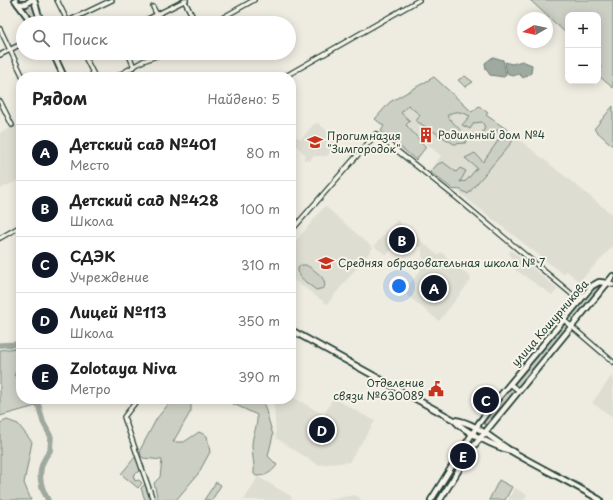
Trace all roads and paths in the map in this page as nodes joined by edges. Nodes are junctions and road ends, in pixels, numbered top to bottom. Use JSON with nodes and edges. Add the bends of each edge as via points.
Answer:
{"nodes":[{"id":1,"x":33,"y":0,"type":"edge"},
{"id":2,"x":57,"y":0,"type":"edge"},
{"id":3,"x":112,"y":0,"type":"edge"},
{"id":4,"x":185,"y":0,"type":"edge"},
{"id":5,"x":254,"y":0,"type":"edge"},
{"id":6,"x":419,"y":0,"type":"edge"},
{"id":7,"x":16,"y":2,"type":"edge"},
{"id":8,"x":153,"y":6,"type":"dead end"},
{"id":9,"x":157,"y":14,"type":"junction"},
{"id":10,"x":27,"y":16,"type":"edge"},
{"id":11,"x":39,"y":16,"type":"edge"},
{"id":12,"x":64,"y":16,"type":"edge"},
{"id":13,"x":81,"y":16,"type":"edge"},
{"id":14,"x":153,"y":16,"type":"edge"},
{"id":15,"x":193,"y":16,"type":"edge"},
{"id":16,"x":225,"y":16,"type":"edge"},
{"id":17,"x":0,"y":29,"type":"edge"},
{"id":18,"x":16,"y":47,"type":"edge"},
{"id":19,"x":10,"y":50,"type":"junction"},
{"id":20,"x":0,"y":54,"type":"edge"},
{"id":21,"x":56,"y":60,"type":"edge"},
{"id":22,"x":86,"y":60,"type":"edge"},
{"id":23,"x":131,"y":60,"type":"edge"},
{"id":24,"x":149,"y":60,"type":"edge"},
{"id":25,"x":134,"y":67,"type":"junction"},
{"id":26,"x":21,"y":72,"type":"edge"},
{"id":27,"x":62,"y":72,"type":"edge"},
{"id":28,"x":92,"y":72,"type":"edge"},
{"id":29,"x":125,"y":72,"type":"edge"},
{"id":30,"x":293,"y":72,"type":"edge"},
{"id":31,"x":0,"y":100,"type":"edge"},
{"id":32,"x":12,"y":125,"type":"dead end"},
{"id":33,"x":296,"y":225,"type":"edge"},
{"id":34,"x":16,"y":229,"type":"edge"},
{"id":35,"x":0,"y":238,"type":"edge"},
{"id":36,"x":613,"y":276,"type":"edge"},
{"id":37,"x":608,"y":283,"type":"junction"},
{"id":38,"x":613,"y":285,"type":"edge"},
{"id":39,"x":580,"y":301,"type":"junction"},
{"id":40,"x":564,"y":320,"type":"junction"},
{"id":41,"x":572,"y":326,"type":"junction"},
{"id":42,"x":296,"y":333,"type":"edge"},
{"id":43,"x":613,"y":362,"type":"edge"},
{"id":44,"x":510,"y":384,"type":"junction"},
{"id":45,"x":518,"y":390,"type":"junction"},
{"id":46,"x":134,"y":404,"type":"edge"},
{"id":47,"x":454,"y":420,"type":"junction"},
{"id":48,"x":476,"y":428,"type":"junction"},
{"id":49,"x":473,"y":433,"type":"junction"},
{"id":50,"x":484,"y":433,"type":"junction"},
{"id":51,"x":481,"y":438,"type":"junction"},
{"id":52,"x":491,"y":444,"type":"junction"},
{"id":53,"x":512,"y":451,"type":"junction"},
{"id":54,"x":468,"y":453,"type":"junction"},
{"id":55,"x":153,"y":500,"type":"edge"},
{"id":56,"x":431,"y":500,"type":"edge"},
{"id":57,"x":440,"y":500,"type":"edge"},
{"id":58,"x":600,"y":500,"type":"edge"}],
"edges":[{"from":1,"to":7,"type":"main road","via":[[26,4]]},
{"from":1,"to":11,"type":"main road"},
{"from":2,"to":12,"type":"street"},
{"from":3,"to":13,"type":"street"},
{"from":4,"to":9,"type":"street"},
{"from":4,"to":15,"type":"street"},
{"from":5,"to":16,"type":"street"},
{"from":6,"to":30,"type":"street"},
{"from":7,"to":10,"type":"main road"},
{"from":8,"to":9,"type":"street"},
{"from":9,"to":14,"type":"street"},
{"from":17,"to":19,"type":"street"},
{"from":18,"to":19,"type":"street"},
{"from":19,"to":20,"type":"street"},
{"from":19,"to":26,"type":"street"},
{"from":21,"to":27,"type":"main road"},
{"from":22,"to":28,"type":"street"},
{"from":23,"to":25,"type":"street"},
{"from":24,"to":25,"type":"street"},
{"from":25,"to":29,"type":"street"},
{"from":31,"to":32,"type":"street"},
{"from":33,"to":39,"type":"street","via":[[376,134]]},
{"from":34,"to":35,"type":"street"},
{"from":36,"to":37,"type":"main road","name":"улица Кошурникова"},
{"from":37,"to":38,"type":"street"},
{"from":37,"to":39,"type":"main road","name":"улица Кошурникова","via":[[596,284]]},
{"from":37,"to":41,"type":"main road","name":"улица Кошурникова"},
{"from":39,"to":40,"type":"main road","name":"улица Кошурникова"},
{"from":40,"to":41,"type":"street"},
{"from":40,"to":44,"type":"main road","name":"улица Кошурникова"},
{"from":41,"to":43,"type":"street"},
{"from":41,"to":45,"type":"main road","name":"улица Кошурникова"},
{"from":42,"to":47,"type":"main road"},
{"from":44,"to":45,"type":"street"},
{"from":44,"to":48,"type":"main road","name":"улица Кошурникова"},
{"from":45,"to":50,"type":"main road","name":"улица Кошурникова"},
{"from":46,"to":55,"type":"street","via":[[124,417]]},
{"from":47,"to":48,"type":"main road","via":[[461,420]]},
{"from":47,"to":49,"type":"main road"},
{"from":48,"to":49,"type":"main road","name":"улица Кошурникова"},
{"from":48,"to":50,"type":"main road"},
{"from":49,"to":51,"type":"main road"},
{"from":49,"to":56,"type":"main road","name":"улица Кошурникова"},
{"from":50,"to":51,"type":"main road","name":"улица Кошурникова"},
{"from":50,"to":53,"type":"main road"},
{"from":51,"to":52,"type":"main road"},
{"from":51,"to":54,"type":"main road","name":"улица Кошурникова"},
{"from":52,"to":53,"type":"main road"},
{"from":52,"to":54,"type":"main road","via":[[479,444]]},
{"from":53,"to":58,"type":"main road"},
{"from":54,"to":57,"type":"main road","name":"улица Кошурникова"}]}
